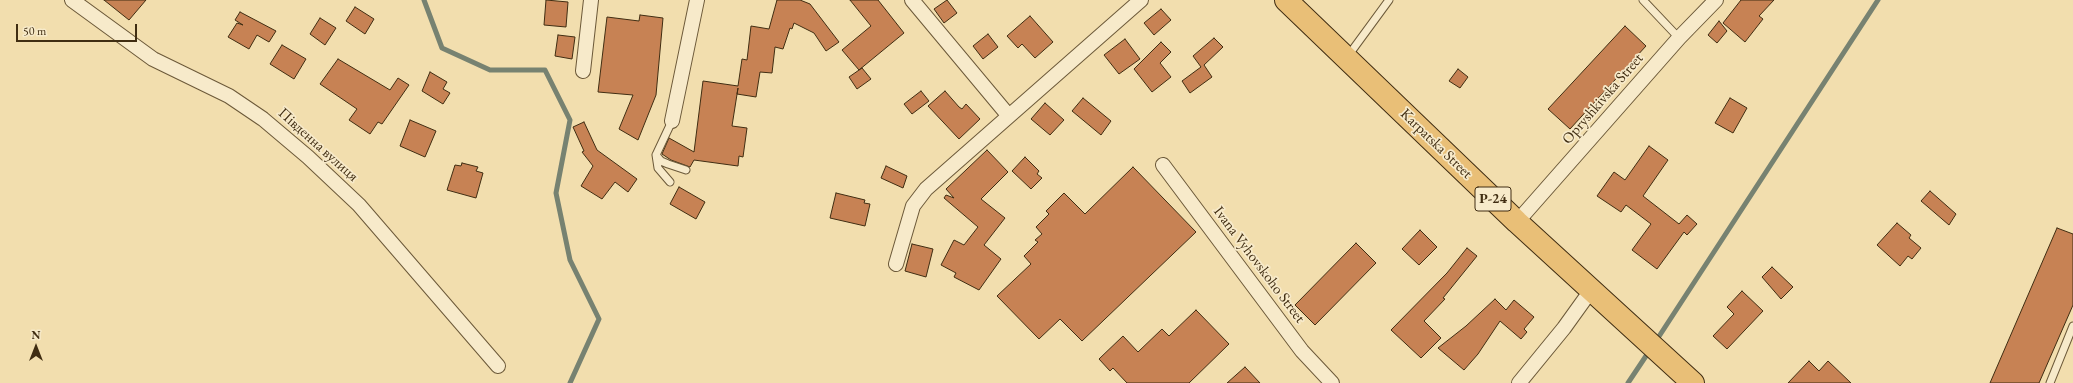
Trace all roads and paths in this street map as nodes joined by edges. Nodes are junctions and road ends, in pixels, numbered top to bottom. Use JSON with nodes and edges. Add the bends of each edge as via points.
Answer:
{"nodes":[{"id":1,"x":72,"y":0,"type":"edge"},
{"id":2,"x":590,"y":0,"type":"edge"},
{"id":3,"x":697,"y":0,"type":"edge"},
{"id":4,"x":912,"y":0,"type":"edge"},
{"id":5,"x":1141,"y":0,"type":"edge"},
{"id":6,"x":1286,"y":0,"type":"edge"},
{"id":7,"x":1390,"y":0,"type":"edge"},
{"id":8,"x":1643,"y":0,"type":"edge"},
{"id":9,"x":1716,"y":0,"type":"edge"},
{"id":10,"x":1679,"y":38,"type":"junction"},
{"id":11,"x":1347,"y":58,"type":"junction"},
{"id":12,"x":583,"y":71,"type":"dead end"},
{"id":13,"x":1008,"y":115,"type":"junction"},
{"id":14,"x":672,"y":121,"type":"joint"},
{"id":15,"x":656,"y":155,"type":"junction"},
{"id":16,"x":1163,"y":165,"type":"dead end"},
{"id":17,"x":686,"y":170,"type":"dead end"},
{"id":18,"x":670,"y":182,"type":"dead end"},
{"id":19,"x":1517,"y":222,"type":"junction"},
{"id":20,"x":896,"y":264,"type":"dead end"},
{"id":21,"x":1592,"y":289,"type":"junction"},
{"id":22,"x":2073,"y":326,"type":"edge"},
{"id":23,"x":498,"y":366,"type":"dead end"},
{"id":24,"x":1332,"y":383,"type":"edge"},
{"id":25,"x":1519,"y":383,"type":"edge"},
{"id":26,"x":1693,"y":383,"type":"edge"},
{"id":27,"x":2050,"y":383,"type":"edge"}],
"edges":[{"from":1,"to":23,"type":"street","name":"Південна вулиця","via":[[153,59],[235,100],[263,119],[308,157],[359,205]]},
{"from":2,"to":12,"type":"street"},
{"from":3,"to":14,"type":"street"},
{"from":4,"to":13,"type":"street"},
{"from":5,"to":13,"type":"street"},
{"from":6,"to":11,"type":"main road","name":"Karpatska Street","number":"Р-24"},
{"from":7,"to":11,"type":"lane"},
{"from":8,"to":10,"type":"lane"},
{"from":9,"to":10,"type":"street","name":"Opryshkivska Street"},
{"from":10,"to":19,"type":"street","name":"Opryshkivska Street"},
{"from":11,"to":19,"type":"main road","name":"Karpatska Street","number":"Р-24"},
{"from":13,"to":20,"type":"street","via":[[926,189],[913,206]]},
{"from":14,"to":15,"type":"lane"},
{"from":15,"to":17,"type":"lane","via":[[661,161]]},
{"from":15,"to":18,"type":"lane","via":[[658,168]]},
{"from":16,"to":24,"type":"street","name":"Ivana Vyhovskoho Street","via":[[1302,351]]},
{"from":19,"to":21,"type":"main road","name":"Karpatska Street","number":"Р-24"},
{"from":21,"to":25,"type":"street"},
{"from":21,"to":26,"type":"main road","name":"Karpatska Street","number":"Р-24"},
{"from":22,"to":27,"type":"lane"}]}
